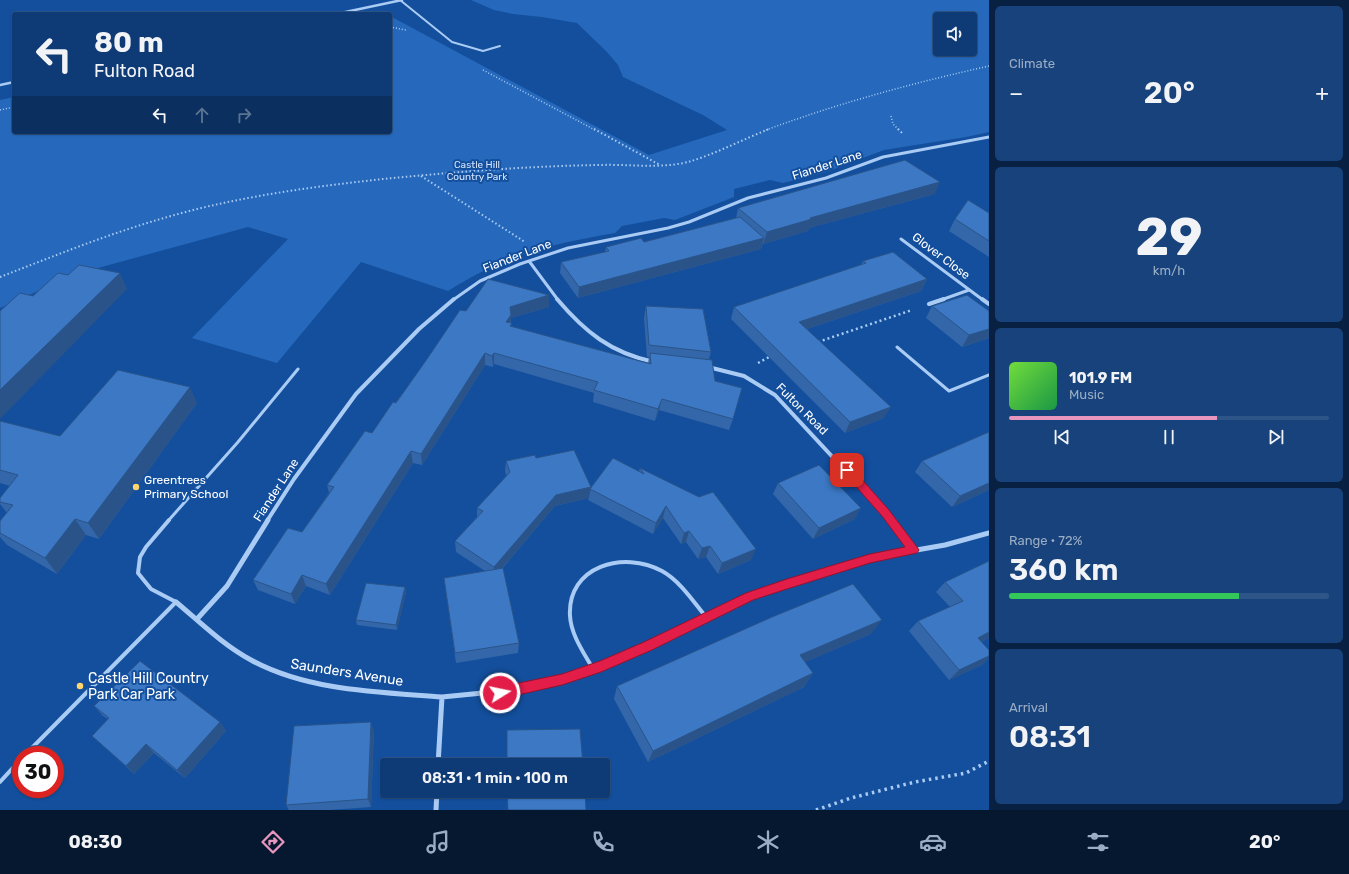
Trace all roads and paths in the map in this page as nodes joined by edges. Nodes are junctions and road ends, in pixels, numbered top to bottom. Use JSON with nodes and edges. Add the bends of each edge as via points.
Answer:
{"nodes":[{"id":1,"x":401,"y":0,"type":"edge"},
{"id":2,"x":345,"y":12,"type":"edge"},
{"id":3,"x":392,"y":27,"type":"edge"},
{"id":4,"x":409,"y":31,"type":"dead end"},
{"id":5,"x":500,"y":46,"type":"dead end"},
{"id":6,"x":989,"y":66,"type":"edge"},
{"id":7,"x":479,"y":68,"type":"dead end"},
{"id":8,"x":12,"y":82,"type":"edge"},
{"id":9,"x":0,"y":85,"type":"edge"},
{"id":10,"x":12,"y":107,"type":"edge"},
{"id":11,"x":0,"y":110,"type":"edge"},
{"id":12,"x":989,"y":137,"type":"edge"},
{"id":13,"x":660,"y":166,"type":"junction"},
{"id":14,"x":421,"y":176,"type":"junction"},
{"id":15,"x":900,"y":239,"type":"dead end"},
{"id":16,"x":546,"y":255,"type":"junction"},
{"id":17,"x":529,"y":261,"type":"junction"},
{"id":18,"x":0,"y":277,"type":"edge"},
{"id":19,"x":969,"y":290,"type":"junction"},
{"id":20,"x":929,"y":304,"type":"joint"},
{"id":21,"x":989,"y":304,"type":"edge"},
{"id":22,"x":814,"y":343,"type":"edge"},
{"id":23,"x":897,"y":347,"type":"dead end"},
{"id":24,"x":778,"y":353,"type":"edge"},
{"id":25,"x":662,"y":362,"type":"edge"},
{"id":26,"x":705,"y":366,"type":"edge"},
{"id":27,"x":298,"y":369,"type":"dead end"},
{"id":28,"x":744,"y":375,"type":"junction"},
{"id":29,"x":989,"y":375,"type":"edge"},
{"id":30,"x":989,"y":533,"type":"edge"},
{"id":31,"x":914,"y":550,"type":"junction"},
{"id":32,"x":176,"y":602,"type":"junction"},
{"id":33,"x":707,"y":617,"type":"junction"},
{"id":34,"x":197,"y":619,"type":"junction"},
{"id":35,"x":593,"y":669,"type":"junction"},
{"id":36,"x":442,"y":697,"type":"junction"},
{"id":37,"x":33,"y":746,"type":"edge"},
{"id":38,"x":438,"y":758,"type":"edge"},
{"id":39,"x":989,"y":761,"type":"edge"},
{"id":40,"x":12,"y":769,"type":"edge"},
{"id":41,"x":0,"y":782,"type":"edge"},
{"id":42,"x":437,"y":798,"type":"edge"},
{"id":43,"x":436,"y":810,"type":"edge"},
{"id":44,"x":816,"y":810,"type":"edge"}],
"edges":[{"from":1,"to":2,"type":"street"},
{"from":1,"to":5,"type":"lane","via":[[452,42],[484,51]]},
{"from":3,"to":4,"type":"path"},
{"from":6,"to":13,"type":"path","via":[[832,107],[766,130],[688,162]]},
{"from":7,"to":13,"type":"path"},
{"from":8,"to":9,"type":"street"},
{"from":10,"to":11,"type":"path"},
{"from":12,"to":16,"type":"street","name":"Fiander Lane","via":[[883,157],[826,178],[748,198],[689,222]]},
{"from":13,"to":14,"type":"path","via":[[547,167]]},
{"from":14,"to":16,"type":"path"},
{"from":14,"to":18,"type":"path","via":[[295,190],[203,208],[164,218],[71,249]]},
{"from":15,"to":19,"type":"street","name":"Glover Close"},
{"from":16,"to":17,"type":"street","name":"Fiander Lane"},
{"from":17,"to":25,"type":"street","via":[[570,314],[593,335],[622,353],[647,361]]},
{"from":17,"to":34,"type":"street","name":"Fiander Lane","via":[[480,281],[459,295],[419,329],[381,367],[333,423],[294,479],[227,586]]},
{"from":19,"to":20,"type":"street","name":"Glover Close"},
{"from":19,"to":21,"type":"street","name":"Glover Close"},
{"from":20,"to":22,"type":"path"},
{"from":23,"to":29,"type":"lane","via":[[950,391]]},
{"from":24,"to":28,"type":"path","via":[[754,366]]},
{"from":26,"to":28,"type":"street","name":"Fulton Road"},
{"from":27,"to":32,"type":"lane","via":[[140,557],[138,573],[151,589]]},
{"from":28,"to":31,"type":"street","name":"Fulton Road","via":[[765,386],[775,395],[881,507]]},
{"from":30,"to":31,"type":"street","name":"Saunders Avenue","via":[[950,544]]},
{"from":31,"to":33,"type":"street","name":"Saunders Avenue","via":[[870,558],[815,574],[750,597]]},
{"from":32,"to":34,"type":"street","name":"Saunders Avenue"},
{"from":32,"to":37,"type":"lane"},
{"from":33,"to":35,"type":"street","name":"Saunders Avenue"},
{"from":33,"to":35,"type":"lane","via":[[676,584],[656,569],[633,561],[603,565],[588,574],[578,586],[572,597],[570,610],[571,623]]},
{"from":34,"to":36,"type":"street","name":"Saunders Avenue","via":[[251,660],[284,674],[370,690]]},
{"from":35,"to":36,"type":"street","name":"Saunders Avenue","via":[[523,689],[488,695]]},
{"from":36,"to":38,"type":"street"},
{"from":39,"to":44,"type":"path","via":[[966,773],[915,782],[851,798]]},
{"from":40,"to":41,"type":"lane"},
{"from":42,"to":43,"type":"street"}]}
